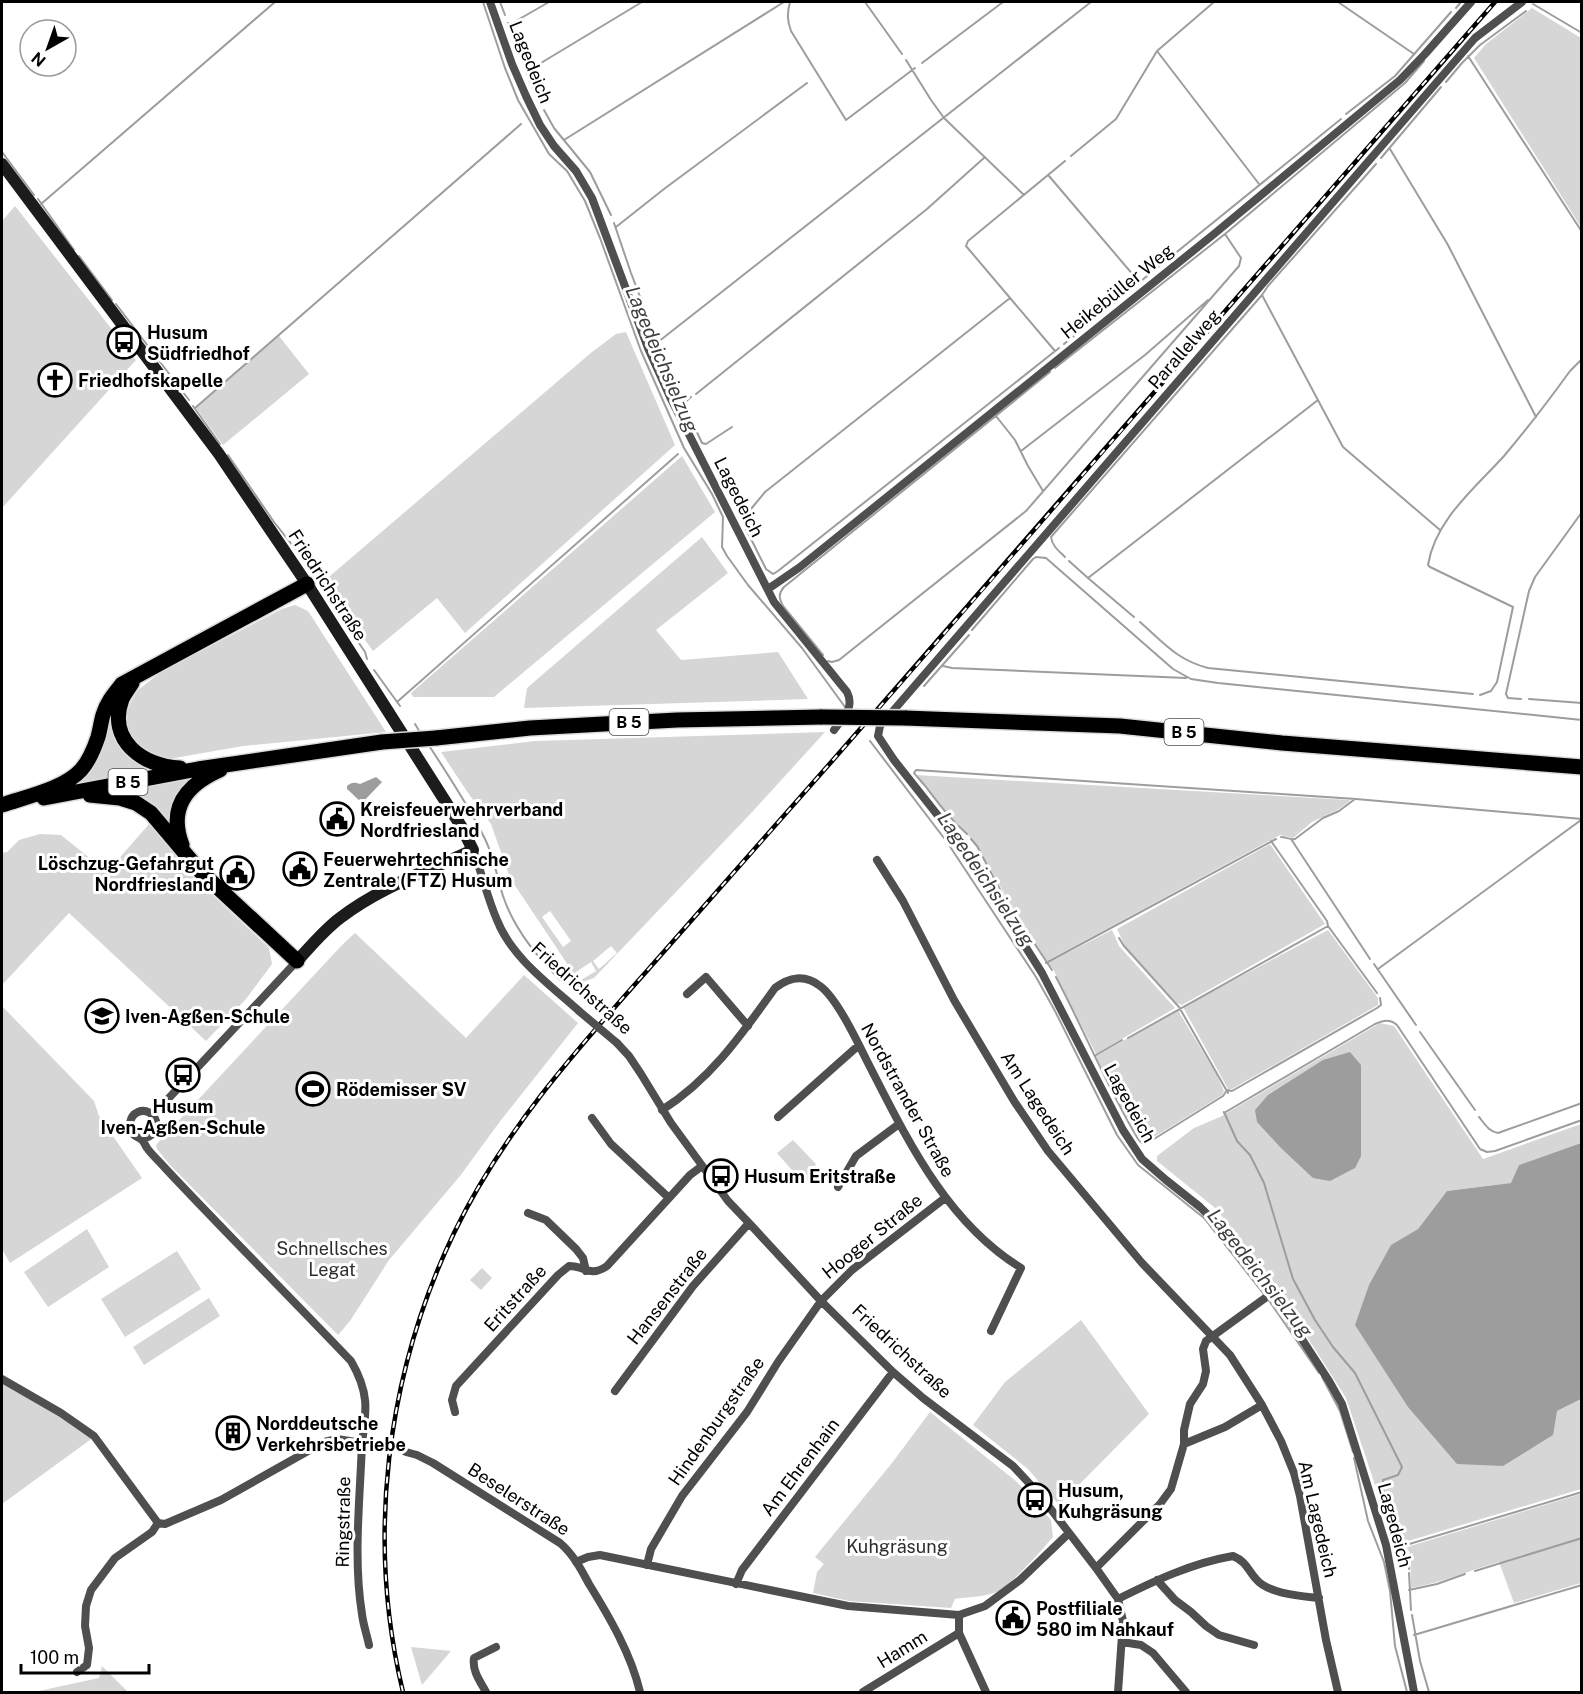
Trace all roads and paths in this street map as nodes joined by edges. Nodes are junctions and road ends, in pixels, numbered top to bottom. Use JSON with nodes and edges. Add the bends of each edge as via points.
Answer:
{"nodes":[{"id":1,"x":490,"y":2,"type":"edge"},
{"id":2,"x":1471,"y":2,"type":"edge"},
{"id":3,"x":1522,"y":2,"type":"edge"},
{"id":4,"x":2,"y":164,"type":"edge"},
{"id":5,"x":307,"y":584,"type":"junction"},
{"id":6,"x":768,"y":589,"type":"junction"},
{"id":7,"x":136,"y":675,"type":"junction"},
{"id":8,"x":880,"y":726,"type":"joint"},
{"id":9,"x":834,"y":730,"type":"dead end"},
{"id":10,"x":238,"y":762,"type":"junction"},
{"id":11,"x":1581,"y":767,"type":"edge"},
{"id":12,"x":198,"y":769,"type":"junction"},
{"id":13,"x":59,"y":795,"type":"junction"},
{"id":14,"x":2,"y":806,"type":"edge"},
{"id":15,"x":473,"y":850,"type":"junction"},
{"id":16,"x":185,"y":854,"type":"junction"},
{"id":17,"x":877,"y":860,"type":"dead end"},
{"id":18,"x":297,"y":961,"type":"junction"},
{"id":19,"x":687,"y":994,"type":"dead end"},
{"id":20,"x":748,"y":1026,"type":"junction"},
{"id":21,"x":859,"y":1045,"type":"junction"},
{"id":22,"x":662,"y":1110,"type":"junction"},
{"id":23,"x":153,"y":1115,"type":"junction"},
{"id":24,"x":778,"y":1117,"type":"dead end"},
{"id":25,"x":592,"y":1118,"type":"dead end"},
{"id":26,"x":899,"y":1124,"type":"junction"},
{"id":27,"x":141,"y":1139,"type":"junction"},
{"id":28,"x":702,"y":1166,"type":"junction"},
{"id":29,"x":838,"y":1187,"type":"dead end"},
{"id":30,"x":669,"y":1198,"type":"junction"},
{"id":31,"x":945,"y":1198,"type":"junction"},
{"id":32,"x":528,"y":1213,"type":"dead end"},
{"id":33,"x":748,"y":1223,"type":"junction"},
{"id":34,"x":586,"y":1270,"type":"junction"},
{"id":35,"x":1272,"y":1293,"type":"junction"},
{"id":36,"x":821,"y":1301,"type":"junction"},
{"id":37,"x":991,"y":1331,"type":"dead end"},
{"id":38,"x":1213,"y":1336,"type":"junction"},
{"id":39,"x":893,"y":1372,"type":"junction"},
{"id":40,"x":2,"y":1379,"type":"edge"},
{"id":41,"x":615,"y":1391,"type":"dead end"},
{"id":42,"x":1262,"y":1406,"type":"junction"},
{"id":43,"x":455,"y":1412,"type":"dead end"},
{"id":44,"x":362,"y":1443,"type":"junction"},
{"id":45,"x":1184,"y":1444,"type":"junction"},
{"id":46,"x":406,"y":1452,"type":"dead end"},
{"id":47,"x":158,"y":1523,"type":"junction"},
{"id":48,"x":1069,"y":1533,"type":"junction"},
{"id":49,"x":576,"y":1562,"type":"junction"},
{"id":50,"x":647,"y":1565,"type":"junction"},
{"id":51,"x":1096,"y":1568,"type":"junction"},
{"id":52,"x":1157,"y":1580,"type":"junction"},
{"id":53,"x":736,"y":1584,"type":"junction"},
{"id":54,"x":1319,"y":1598,"type":"junction"},
{"id":55,"x":1118,"y":1599,"type":"junction"},
{"id":56,"x":959,"y":1615,"type":"junction"},
{"id":57,"x":959,"y":1633,"type":"junction"},
{"id":58,"x":1122,"y":1642,"type":"junction"},
{"id":59,"x":369,"y":1645,"type":"dead end"},
{"id":60,"x":1254,"y":1645,"type":"dead end"},
{"id":61,"x":496,"y":1647,"type":"dead end"},
{"id":62,"x":77,"y":1672,"type":"dead end"},
{"id":63,"x":486,"y":1692,"type":"edge"},
{"id":64,"x":640,"y":1692,"type":"edge"},
{"id":65,"x":863,"y":1692,"type":"edge"},
{"id":66,"x":986,"y":1692,"type":"edge"},
{"id":67,"x":1118,"y":1692,"type":"edge"},
{"id":68,"x":1186,"y":1692,"type":"edge"},
{"id":69,"x":1338,"y":1692,"type":"edge"},
{"id":70,"x":1414,"y":1692,"type":"edge"}],
"edges":[{"from":1,"to":6,"type":"street","name":"Lagedeich","via":[[525,96],[540,125],[592,198],[666,389]]},
{"from":2,"to":6,"type":"street","name":"Heikebüller Weg","via":[[1400,80],[1214,234]]},
{"from":3,"to":8,"type":"street","name":"Parallelweg","via":[[1475,38]]},
{"from":4,"to":5,"type":"street","name":"Friedrichstraße","via":[[219,454]]},
{"from":5,"to":7,"type":"highway"},
{"from":5,"to":15,"type":"street","name":"Friedrichstraße"},
{"from":6,"to":9,"type":"street","name":"Lagedeich","via":[[781,612],[851,700]]},
{"from":7,"to":12,"type":"highway","via":[[119,712],[125,740],[136,754],[150,762]]},
{"from":7,"to":14,"type":"highway","via":[[122,684],[109,701],[91,755],[81,770],[55,787]]},
{"from":8,"to":35,"type":"street","name":"Lagedeich","via":[[878,736],[883,744],[962,846],[1042,973],[1123,1130],[1142,1159],[1223,1230]]},
{"from":10,"to":11,"type":"highway","number":"B 5","bridge":true,"via":[[382,742],[530,728],[822,717],[1120,726]]},
{"from":10,"to":12,"type":"highway","number":"B 5"},
{"from":10,"to":16,"type":"highway","via":[[206,776],[190,788],[182,801],[176,816]]},
{"from":12,"to":13,"type":"highway","number":"B 5"},
{"from":13,"to":14,"type":"highway","number":"B 5"},
{"from":13,"to":16,"type":"highway","via":[[101,795],[136,803],[151,813]]},
{"from":15,"to":18,"type":"street","via":[[358,904]]},
{"from":15,"to":22,"type":"street","name":"Friedrichstraße","bridge":true,"via":[[497,922],[507,939],[533,970],[629,1056]]},
{"from":16,"to":18,"type":"highway"},
{"from":17,"to":38,"type":"street","name":"Am Lagedeich","via":[[903,901],[954,1000],[1048,1151],[1142,1263]]},
{"from":18,"to":23,"type":"street"},
{"from":19,"to":20,"type":"street","via":[[706,977]]},
{"from":20,"to":21,"type":"street","name":"Nordstrander Straße","via":[[784,981],[809,979],[833,1000]]},
{"from":20,"to":22,"type":"street","via":[[709,1074]]},
{"from":21,"to":24,"type":"street"},
{"from":21,"to":26,"type":"street","name":"Nordstrander Straße"},
{"from":22,"to":28,"type":"street","name":"Friedrichstraße"},
{"from":23,"to":27,"type":"street","via":[[157,1122],[155,1132]]},
{"from":23,"to":27,"type":"street","via":[[137,1112],[130,1119],[130,1129]]},
{"from":25,"to":30,"type":"street","via":[[611,1144]]},
{"from":26,"to":29,"type":"street","via":[[856,1156]]},
{"from":26,"to":31,"type":"street","name":"Nordstrander Straße"},
{"from":27,"to":44,"type":"street","name":"Ringstraße","via":[[351,1360],[365,1392]]},
{"from":28,"to":30,"type":"street","name":"Eritstraße"},
{"from":28,"to":33,"type":"street","name":"Friedrichstraße"},
{"from":30,"to":34,"type":"street","name":"Eritstraße","via":[[607,1266],[595,1272]]},
{"from":31,"to":36,"type":"street","name":"Hooger Straße","via":[[852,1270]]},
{"from":31,"to":37,"type":"street","name":"Nordstrander Straße","via":[[988,1244],[1021,1268]]},
{"from":32,"to":34,"type":"street","via":[[546,1220],[576,1249]]},
{"from":33,"to":36,"type":"street","name":"Friedrichstraße"},
{"from":33,"to":41,"type":"street","name":"Hansenstraße","via":[[693,1286]]},
{"from":34,"to":43,"type":"street","name":"Eritstraße","via":[[569,1266],[558,1275],[456,1386],[452,1400]]},
{"from":35,"to":38,"type":"street"},
{"from":35,"to":70,"type":"street","name":"Lagedeich","via":[[1342,1404],[1386,1545]]},
{"from":36,"to":39,"type":"street","name":"Friedrichstraße"},
{"from":36,"to":50,"type":"street","name":"Hindenburgstraße","via":[[747,1412],[682,1496],[651,1549]]},
{"from":38,"to":42,"type":"street","name":"Am Lagedeich","via":[[1230,1355]]},
{"from":38,"to":45,"type":"street","via":[[1203,1349],[1206,1371],[1190,1404]]},
{"from":39,"to":48,"type":"street","name":"Friedrichstraße","via":[[1013,1466]]},
{"from":39,"to":53,"type":"street","name":"Am Ehrenhain","via":[[742,1570]]},
{"from":40,"to":47,"type":"street","via":[[94,1436]]},
{"from":42,"to":45,"type":"street"},
{"from":42,"to":54,"type":"street","name":"Am Lagedeich","via":[[1294,1473]]},
{"from":44,"to":47,"type":"street","via":[[337,1439],[324,1442],[221,1500],[165,1524]]},
{"from":44,"to":59,"type":"street","name":"Ringstraße","via":[[359,1588]]},
{"from":45,"to":51,"type":"street","via":[[1171,1489]]},
{"from":46,"to":49,"type":"street","name":"Beselerstraße","via":[[433,1463],[560,1543]]},
{"from":47,"to":62,"type":"street","via":[[152,1533],[115,1558],[91,1590],[86,1606],[87,1665]]},
{"from":48,"to":51,"type":"street","name":"Friedrichstraße"},
{"from":48,"to":56,"type":"street","via":[[1020,1580],[985,1606]]},
{"from":49,"to":50,"type":"street","via":[[600,1556]]},
{"from":49,"to":64,"type":"street","name":"Beselerstraße","via":[[627,1653]]},
{"from":50,"to":53,"type":"street"},
{"from":51,"to":55,"type":"street","name":"Friedrichstraße"},
{"from":52,"to":54,"type":"street","via":[[1215,1559],[1233,1557],[1247,1565],[1264,1587]]},
{"from":52,"to":55,"type":"street"},
{"from":52,"to":60,"type":"street","via":[[1175,1600],[1219,1635]]},
{"from":53,"to":56,"type":"street","via":[[848,1606]]},
{"from":54,"to":69,"type":"street","name":"Am Lagedeich"},
{"from":55,"to":58,"type":"street","name":"Friedrichstraße"},
{"from":56,"to":57,"type":"street"},
{"from":57,"to":65,"type":"street","name":"Hamm"},
{"from":57,"to":66,"type":"street"},
{"from":58,"to":67,"type":"street","name":"Friedrichstraße"},
{"from":58,"to":68,"type":"street","via":[[1141,1645],[1153,1653]]},
{"from":61,"to":63,"type":"street","via":[[474,1658],[475,1672]]}]}
